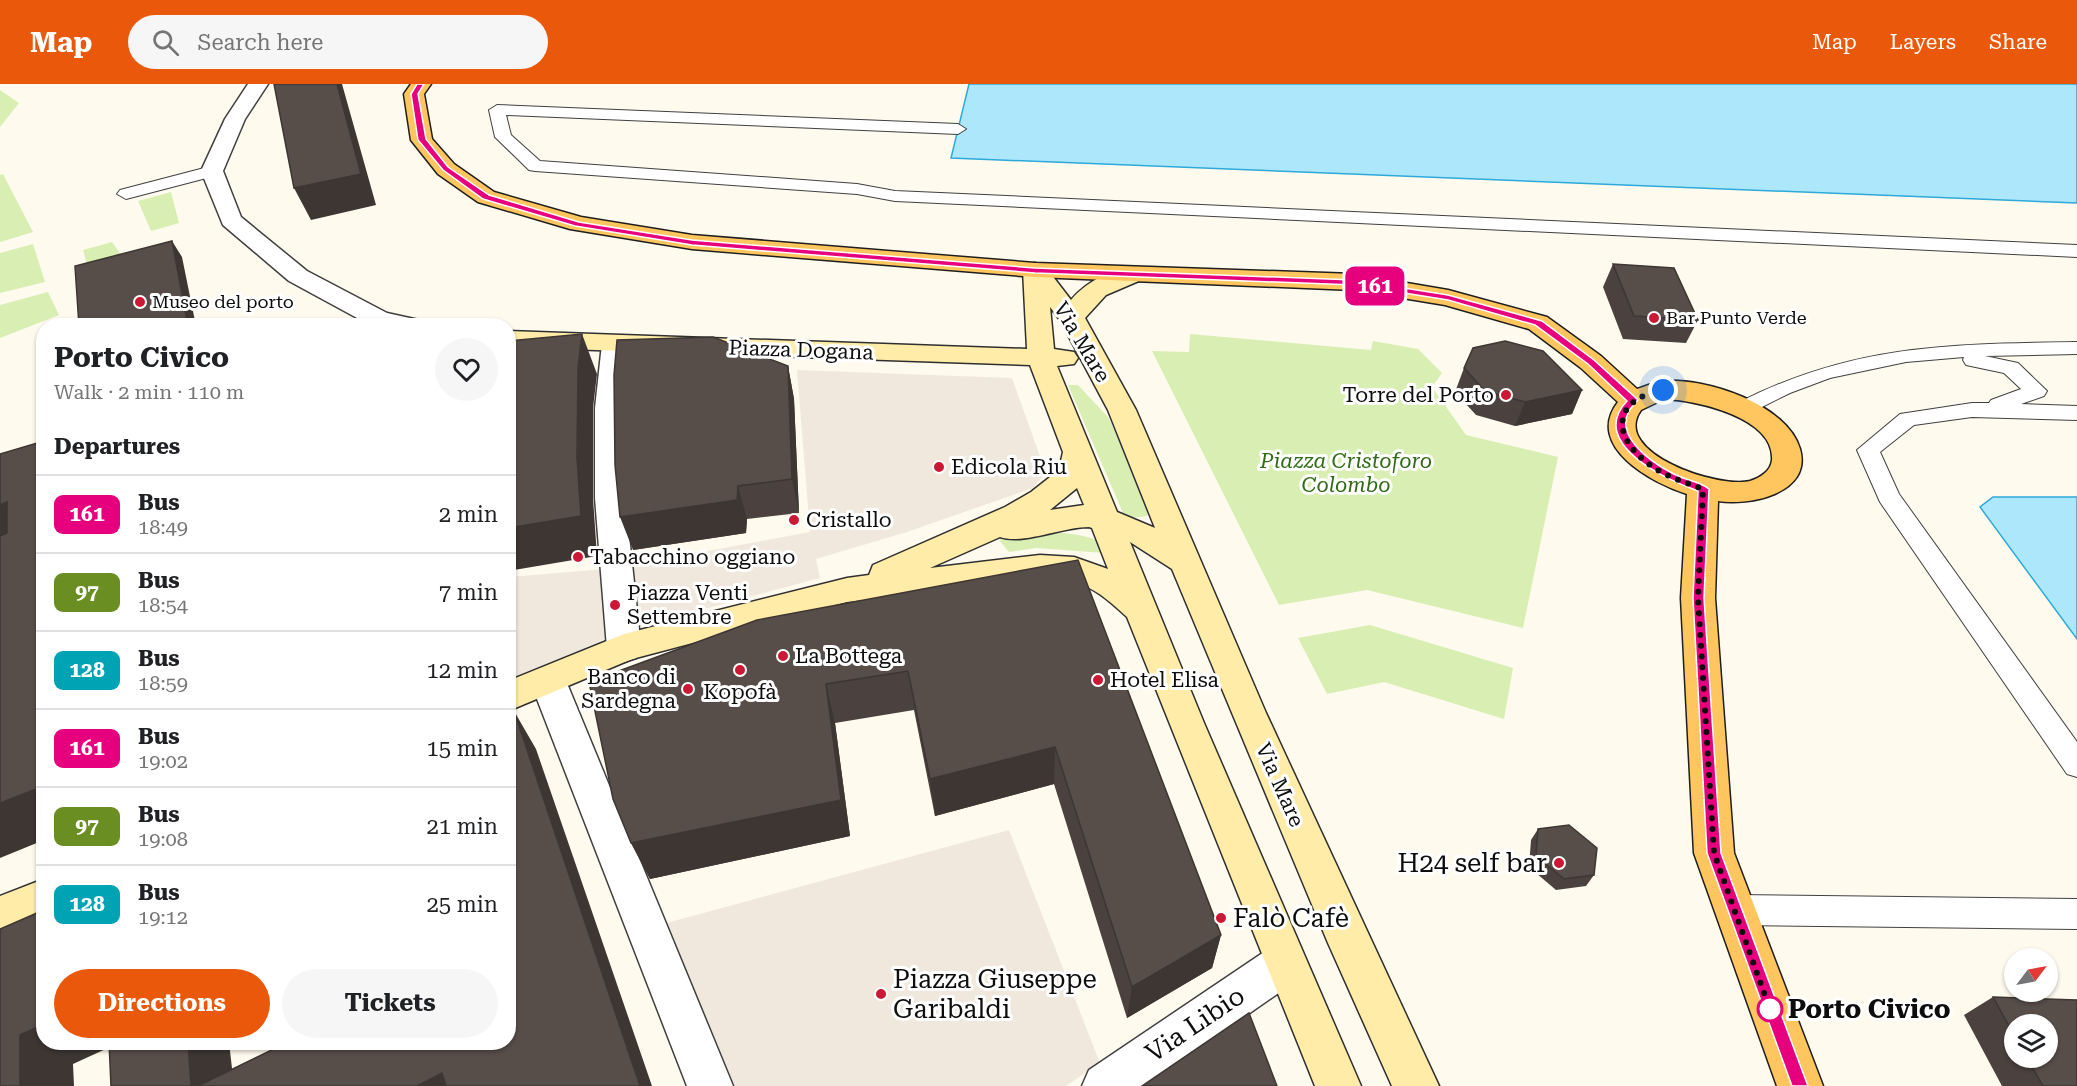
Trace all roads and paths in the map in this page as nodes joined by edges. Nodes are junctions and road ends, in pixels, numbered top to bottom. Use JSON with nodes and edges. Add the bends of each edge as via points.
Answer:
{"nodes":[{"id":1,"x":258,"y":84,"type":"edge"},
{"id":2,"x":421,"y":84,"type":"edge"},
{"id":3,"x":958,"y":129,"type":"dead end"},
{"id":4,"x":212,"y":171,"type":"junction"},
{"id":5,"x":126,"y":194,"type":"dead end"},
{"id":6,"x":2077,"y":251,"type":"edge"},
{"id":7,"x":1035,"y":270,"type":"junction"},
{"id":8,"x":1132,"y":274,"type":"junction"},
{"id":9,"x":377,"y":318,"type":"edge"},
{"id":10,"x":1072,"y":318,"type":"junction"},
{"id":11,"x":516,"y":339,"type":"edge"},
{"id":12,"x":615,"y":344,"type":"junction"},
{"id":13,"x":2077,"y":348,"type":"edge"},
{"id":14,"x":1094,"y":358,"type":"junction"},
{"id":15,"x":1889,"y":358,"type":"junction"},
{"id":16,"x":1041,"y":359,"type":"junction"},
{"id":17,"x":1633,"y":400,"type":"junction"},
{"id":18,"x":1744,"y":409,"type":"junction"},
{"id":19,"x":1972,"y":410,"type":"junction"},
{"id":20,"x":2077,"y":413,"type":"edge"},
{"id":21,"x":1078,"y":451,"type":"junction"},
{"id":22,"x":1703,"y":489,"type":"junction"},
{"id":23,"x":1106,"y":521,"type":"junction"},
{"id":24,"x":971,"y":537,"type":"junction"},
{"id":25,"x":1185,"y":562,"type":"junction"},
{"id":26,"x":847,"y":590,"type":"junction"},
{"id":27,"x":1141,"y":610,"type":"junction"},
{"id":28,"x":624,"y":648,"type":"junction"},
{"id":29,"x":548,"y":681,"type":"junction"},
{"id":30,"x":516,"y":695,"type":"edge"},
{"id":31,"x":2077,"y":765,"type":"edge"},
{"id":32,"x":36,"y":901,"type":"edge"},
{"id":33,"x":1735,"y":910,"type":"junction"},
{"id":34,"x":2077,"y":914,"type":"edge"},
{"id":35,"x":0,"y":916,"type":"edge"},
{"id":36,"x":1285,"y":963,"type":"junction"},
{"id":37,"x":710,"y":1086,"type":"edge"},
{"id":38,"x":1105,"y":1086,"type":"edge"},
{"id":39,"x":1338,"y":1086,"type":"edge"},
{"id":40,"x":1416,"y":1086,"type":"edge"},
{"id":41,"x":1800,"y":1086,"type":"edge"}],
"edges":[{"from":1,"to":4,"type":"street","via":[[235,119]]},
{"from":2,"to":7,"type":"main road","via":[[414,94],[422,140],[446,169],[486,197],[578,224],[692,242]]},
{"from":3,"to":6,"type":"lane","via":[[497,110],[503,137],[535,166],[857,189],[895,196]]},
{"from":4,"to":5,"type":"lane"},
{"from":4,"to":9,"type":"street","via":[[231,220],[298,276]]},
{"from":7,"to":8,"type":"main road"},
{"from":7,"to":10,"type":"street","name":"Via Mare"},
{"from":7,"to":16,"type":"street","name":"Via Mare"},
{"from":8,"to":10,"type":"street","via":[[1097,287],[1084,298]]},
{"from":8,"to":17,"type":"main road","via":[[1354,282],[1448,298],[1538,323],[1591,362]]},
{"from":10,"to":14,"type":"street","name":"Via Mare"},
{"from":11,"to":12,"type":"street","name":"Piazza Dogana"},
{"from":12,"to":16,"type":"street","name":"Piazza Dogana"},
{"from":12,"to":28,"type":"street","via":[[609,408],[610,498]]},
{"from":13,"to":15,"type":"lane","via":[[1941,351]]},
{"from":14,"to":16,"type":"street","name":"Piazza Dogana"},
{"from":14,"to":25,"type":"street","name":"Via Mare","via":[[1122,410]]},
{"from":15,"to":18,"type":"lane","via":[[1822,372]]},
{"from":15,"to":19,"type":"lane","via":[[1967,358],[2011,368],[2036,391],[2007,403]]},
{"from":16,"to":21,"type":"street","name":"Via Mare"},
{"from":17,"to":18,"type":"main road","via":[[1646,394],[1682,390]]},
{"from":17,"to":22,"type":"main road","via":[[1623,411],[1625,439],[1637,454],[1662,472]]},
{"from":18,"to":22,"type":"main road","via":[[1778,435],[1788,464],[1782,476],[1770,486],[1752,491]]},
{"from":19,"to":20,"type":"lane"},
{"from":19,"to":31,"type":"lane","via":[[1908,419],[1868,450],[1888,496]]},
{"from":21,"to":23,"type":"street","name":"Via Mare"},
{"from":21,"to":24,"type":"street","via":[[1072,475],[1042,501]]},
{"from":22,"to":33,"type":"main road","via":[[1698,598],[1714,853]]},
{"from":23,"to":24,"type":"street","via":[[1078,516]]},
{"from":23,"to":25,"type":"street","via":[[1147,536]]},
{"from":23,"to":27,"type":"street","name":"Via Mare"},
{"from":24,"to":26,"type":"street"},
{"from":25,"to":40,"type":"street","name":"Via Mare","via":[[1344,933]]},
{"from":26,"to":27,"type":"street","via":[[1040,567],[1074,569],[1109,582]]},
{"from":26,"to":28,"type":"street"},
{"from":27,"to":36,"type":"street","name":"Via Mare"},
{"from":28,"to":29,"type":"street"},
{"from":29,"to":30,"type":"street"},
{"from":29,"to":37,"type":"street"},
{"from":32,"to":35,"type":"street"},
{"from":33,"to":34,"type":"lane"},
{"from":33,"to":41,"type":"main road"},
{"from":36,"to":38,"type":"street","name":"Via Libio"},
{"from":36,"to":39,"type":"street","name":"Via Mare"}]}
